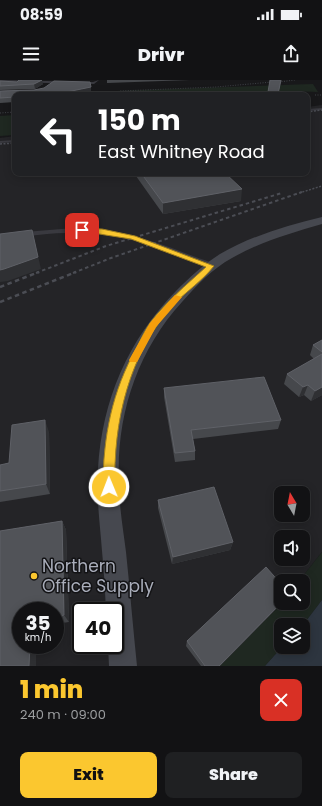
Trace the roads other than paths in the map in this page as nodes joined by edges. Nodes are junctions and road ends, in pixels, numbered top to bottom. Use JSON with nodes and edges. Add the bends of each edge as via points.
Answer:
{"nodes":[{"id":1,"x":0,"y":80,"type":"edge"},
{"id":2,"x":18,"y":80,"type":"edge"},
{"id":3,"x":53,"y":82,"type":"junction"},
{"id":4,"x":95,"y":82,"type":"edge"},
{"id":5,"x":47,"y":89,"type":"edge"},
{"id":6,"x":322,"y":109,"type":"edge"},
{"id":7,"x":310,"y":110,"type":"edge"},
{"id":8,"x":12,"y":141,"type":"edge"},
{"id":9,"x":0,"y":142,"type":"edge"},
{"id":10,"x":322,"y":220,"type":"edge"},
{"id":11,"x":0,"y":237,"type":"edge"},
{"id":12,"x":211,"y":266,"type":"junction"},
{"id":13,"x":124,"y":666,"type":"edge"}],
"edges":[{"from":1,"to":2,"type":"street"},
{"from":2,"to":3,"type":"street"},
{"from":3,"to":4,"type":"street"},
{"from":3,"to":5,"type":"street"},
{"from":6,"to":7,"type":"lane"},
{"from":8,"to":9,"type":"lane"},
{"from":10,"to":12,"type":"street","via":[[250,245]]},
{"from":11,"to":12,"type":"street","via":[[60,230],[102,231],[133,237]]},
{"from":12,"to":13,"type":"street","via":[[172,302],[152,325],[129,370],[115,410],[108,459],[109,502]]}]}
